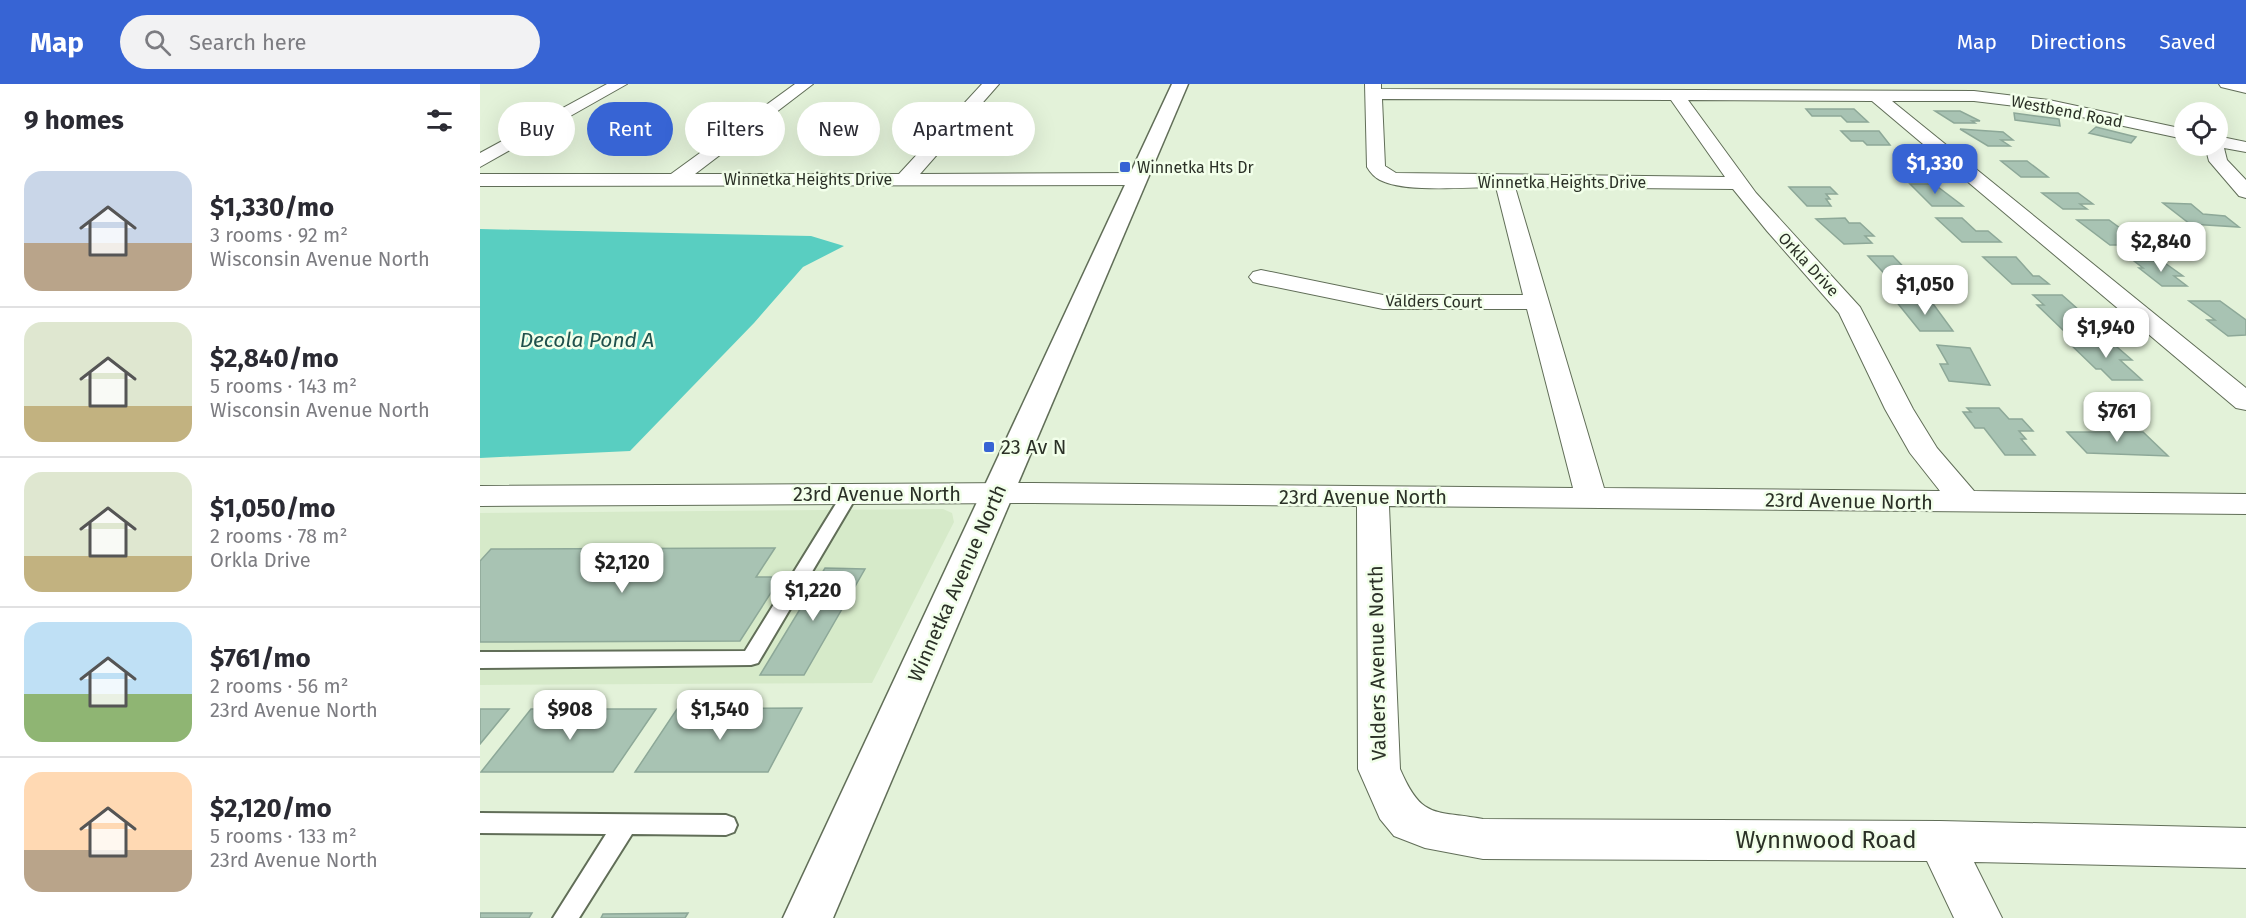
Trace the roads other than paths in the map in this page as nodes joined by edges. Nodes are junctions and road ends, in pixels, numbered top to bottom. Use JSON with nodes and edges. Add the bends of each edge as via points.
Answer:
{"nodes":[{"id":1,"x":619,"y":84,"type":"edge"},
{"id":2,"x":805,"y":84,"type":"edge"},
{"id":3,"x":991,"y":84,"type":"edge"},
{"id":4,"x":1180,"y":84,"type":"edge"},
{"id":5,"x":1956,"y":84,"type":"edge"},
{"id":6,"x":2227,"y":84,"type":"edge"},
{"id":7,"x":2246,"y":88,"type":"edge"},
{"id":8,"x":1373,"y":89,"type":"edge"},
{"id":9,"x":1676,"y":95,"type":"junction"},
{"id":10,"x":1878,"y":96,"type":"junction"},
{"id":11,"x":1974,"y":96,"type":"junction"},
{"id":12,"x":2174,"y":132,"type":"edge"},
{"id":13,"x":2228,"y":143,"type":"edge"},
{"id":14,"x":2246,"y":147,"type":"edge"},
{"id":15,"x":2217,"y":156,"type":"edge"},
{"id":16,"x":480,"y":161,"type":"edge"},
{"id":17,"x":676,"y":179,"type":"junction"},
{"id":18,"x":905,"y":179,"type":"junction"},
{"id":19,"x":1137,"y":179,"type":"junction"},
{"id":20,"x":480,"y":180,"type":"edge"},
{"id":21,"x":1504,"y":182,"type":"junction"},
{"id":22,"x":1739,"y":183,"type":"junction"},
{"id":23,"x":2246,"y":192,"type":"edge"},
{"id":24,"x":1261,"y":277,"type":"dead end"},
{"id":25,"x":1538,"y":302,"type":"junction"},
{"id":26,"x":2246,"y":402,"type":"edge"},
{"id":27,"x":997,"y":493,"type":"junction"},
{"id":28,"x":850,"y":494,"type":"junction"},
{"id":29,"x":480,"y":496,"type":"edge"},
{"id":30,"x":1373,"y":497,"type":"junction"},
{"id":31,"x":1591,"y":498,"type":"junction"},
{"id":32,"x":1965,"y":502,"type":"junction"},
{"id":33,"x":2246,"y":504,"type":"edge"},
{"id":34,"x":480,"y":660,"type":"edge"},
{"id":35,"x":1408,"y":822,"type":"joint"},
{"id":36,"x":480,"y":823,"type":"edge"},
{"id":37,"x":625,"y":825,"type":"junction"},
{"id":38,"x":726,"y":825,"type":"dead end"},
{"id":39,"x":1940,"y":841,"type":"junction"},
{"id":40,"x":2246,"y":848,"type":"edge"},
{"id":41,"x":565,"y":918,"type":"edge"},
{"id":42,"x":808,"y":918,"type":"edge"},
{"id":43,"x":1978,"y":918,"type":"edge"}],
"edges":[{"from":1,"to":16,"type":"street"},
{"from":2,"to":17,"type":"street"},
{"from":3,"to":18,"type":"street"},
{"from":4,"to":19,"type":"main road","name":"Winnetka Avenue North"},
{"from":5,"to":11,"type":"street"},
{"from":6,"to":7,"type":"street"},
{"from":8,"to":9,"type":"street","name":"Westbend Road"},
{"from":8,"to":21,"type":"street","name":"Winnetka Heights Drive","via":[[1376,167],[1386,176],[1419,181]]},
{"from":9,"to":10,"type":"street","name":"Westbend Road"},
{"from":9,"to":22,"type":"street","name":"Orkla Drive"},
{"from":10,"to":11,"type":"street","name":"Westbend Road"},
{"from":10,"to":26,"type":"street"},
{"from":11,"to":12,"type":"street","name":"Westbend Road","via":[[2049,105]]},
{"from":13,"to":14,"type":"street"},
{"from":15,"to":23,"type":"street"},
{"from":17,"to":18,"type":"street","name":"Winnetka Heights Drive"},
{"from":17,"to":20,"type":"street","name":"Winnetka Heights Drive"},
{"from":18,"to":19,"type":"street","name":"Winnetka Heights Drive"},
{"from":19,"to":27,"type":"main road","name":"Winnetka Avenue North"},
{"from":21,"to":22,"type":"street","name":"Winnetka Heights Drive"},
{"from":21,"to":25,"type":"street"},
{"from":22,"to":32,"type":"street","name":"Orkla Drive","via":[[1851,312],[1925,453]]},
{"from":24,"to":25,"type":"street","name":"Valders Court","via":[[1383,302]]},
{"from":25,"to":31,"type":"street"},
{"from":27,"to":28,"type":"street","name":"23rd Avenue North"},
{"from":27,"to":30,"type":"street","name":"23rd Avenue North"},
{"from":27,"to":42,"type":"main road","name":"Winnetka Avenue North"},
{"from":28,"to":29,"type":"street","name":"23rd Avenue North"},
{"from":28,"to":34,"type":"lane","via":[[751,658]]},
{"from":30,"to":31,"type":"street","name":"23rd Avenue North"},
{"from":30,"to":35,"type":"street","name":"Valders Avenue North","via":[[1379,769]]},
{"from":31,"to":32,"type":"street","name":"23rd Avenue North"},
{"from":32,"to":33,"type":"street","name":"23rd Avenue North"},
{"from":35,"to":39,"type":"street","name":"Wynnwood Road","via":[[1483,838]]},
{"from":36,"to":37,"type":"lane"},
{"from":37,"to":38,"type":"lane"},
{"from":37,"to":41,"type":"lane"},
{"from":39,"to":40,"type":"street","name":"Wynnwood Road"},
{"from":39,"to":43,"type":"street"}]}
